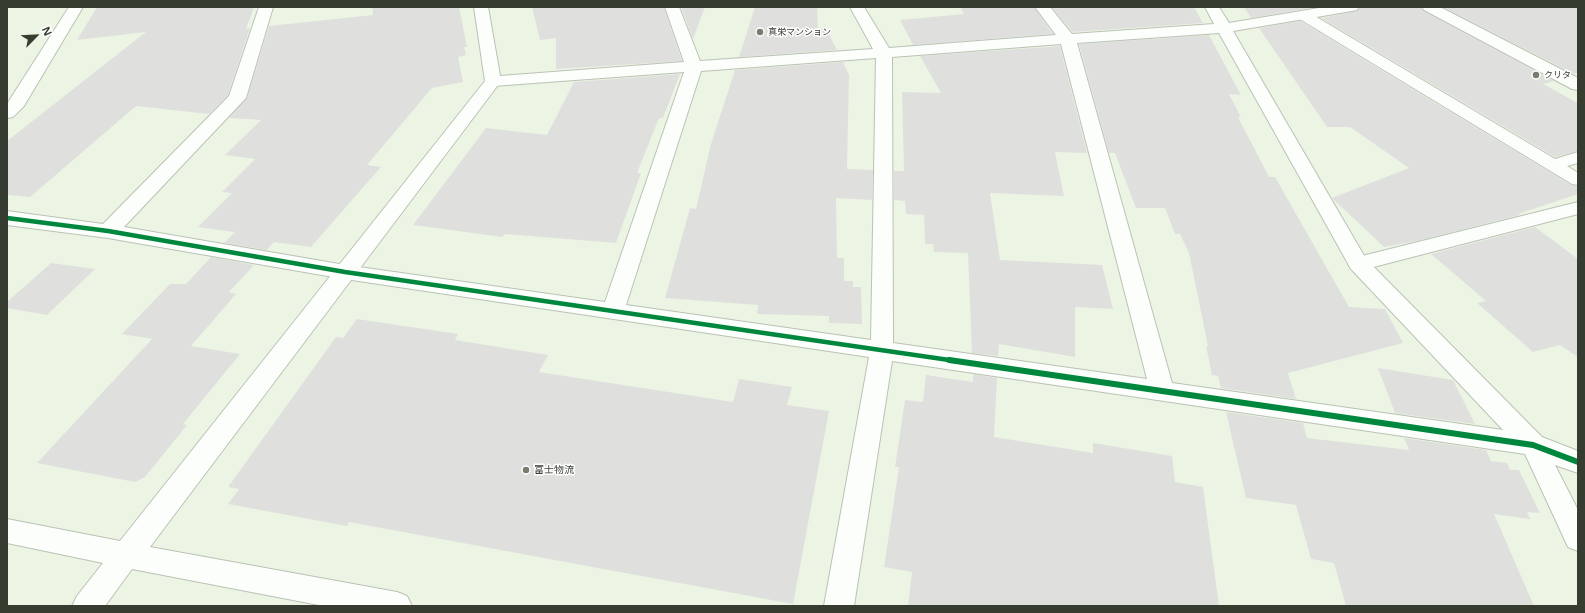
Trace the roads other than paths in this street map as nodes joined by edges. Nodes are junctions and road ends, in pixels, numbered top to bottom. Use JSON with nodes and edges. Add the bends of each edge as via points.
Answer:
{"nodes":[{"id":1,"x":76,"y":7,"type":"edge"},
{"id":2,"x":266,"y":7,"type":"edge"},
{"id":3,"x":481,"y":7,"type":"edge"},
{"id":4,"x":672,"y":7,"type":"edge"},
{"id":5,"x":857,"y":7,"type":"edge"},
{"id":6,"x":1042,"y":7,"type":"edge"},
{"id":7,"x":1212,"y":7,"type":"edge"},
{"id":8,"x":1352,"y":7,"type":"edge"},
{"id":9,"x":1429,"y":7,"type":"edge"},
{"id":10,"x":1303,"y":15,"type":"junction"},
{"id":11,"x":1224,"y":28,"type":"junction"},
{"id":12,"x":1068,"y":40,"type":"junction"},
{"id":13,"x":884,"y":53,"type":"junction"},
{"id":14,"x":694,"y":66,"type":"junction"},
{"id":15,"x":492,"y":81,"type":"junction"},
{"id":16,"x":1578,"y":85,"type":"edge"},
{"id":17,"x":7,"y":113,"type":"edge"},
{"id":18,"x":1578,"y":157,"type":"edge"},
{"id":19,"x":1554,"y":165,"type":"junction"},
{"id":20,"x":1578,"y":180,"type":"edge"},
{"id":21,"x":1578,"y":208,"type":"edge"},
{"id":22,"x":7,"y":218,"type":"edge"},
{"id":23,"x":108,"y":231,"type":"junction"},
{"id":24,"x":1358,"y":264,"type":"junction"},
{"id":25,"x":345,"y":272,"type":"junction"},
{"id":26,"x":613,"y":311,"type":"junction"},
{"id":27,"x":882,"y":350,"type":"junction"},
{"id":28,"x":1162,"y":391,"type":"junction"},
{"id":29,"x":1533,"y":445,"type":"junction"},
{"id":30,"x":1578,"y":462,"type":"edge"},
{"id":31,"x":7,"y":531,"type":"edge"},
{"id":32,"x":1578,"y":538,"type":"edge"},
{"id":33,"x":125,"y":556,"type":"junction"},
{"id":34,"x":87,"y":606,"type":"edge"},
{"id":35,"x":397,"y":606,"type":"edge"},
{"id":36,"x":839,"y":606,"type":"edge"}],
"edges":[{"from":1,"to":17,"type":"street","via":[[15,106]]},
{"from":2,"to":23,"type":"street","via":[[237,98]]},
{"from":3,"to":15,"type":"street"},
{"from":4,"to":14,"type":"street"},
{"from":5,"to":13,"type":"street"},
{"from":6,"to":12,"type":"street"},
{"from":7,"to":11,"type":"street"},
{"from":8,"to":10,"type":"street"},
{"from":9,"to":16,"type":"street"},
{"from":10,"to":11,"type":"street"},
{"from":10,"to":19,"type":"lane"},
{"from":11,"to":12,"type":"street"},
{"from":11,"to":24,"type":"street"},
{"from":12,"to":13,"type":"street"},
{"from":12,"to":28,"type":"street"},
{"from":13,"to":14,"type":"street"},
{"from":13,"to":27,"type":"street"},
{"from":14,"to":15,"type":"street"},
{"from":14,"to":26,"type":"street"},
{"from":15,"to":25,"type":"street"},
{"from":18,"to":19,"type":"lane"},
{"from":19,"to":20,"type":"lane"},
{"from":21,"to":24,"type":"lane"},
{"from":22,"to":23,"type":"street"},
{"from":23,"to":25,"type":"street"},
{"from":24,"to":29,"type":"street"},
{"from":25,"to":26,"type":"street"},
{"from":25,"to":33,"type":"street"},
{"from":26,"to":27,"type":"street"},
{"from":27,"to":28,"type":"street"},
{"from":27,"to":36,"type":"street"},
{"from":28,"to":29,"type":"street"},
{"from":29,"to":30,"type":"street"},
{"from":29,"to":32,"type":"street"},
{"from":31,"to":33,"type":"street"},
{"from":33,"to":34,"type":"street"},
{"from":33,"to":35,"type":"street"}]}
